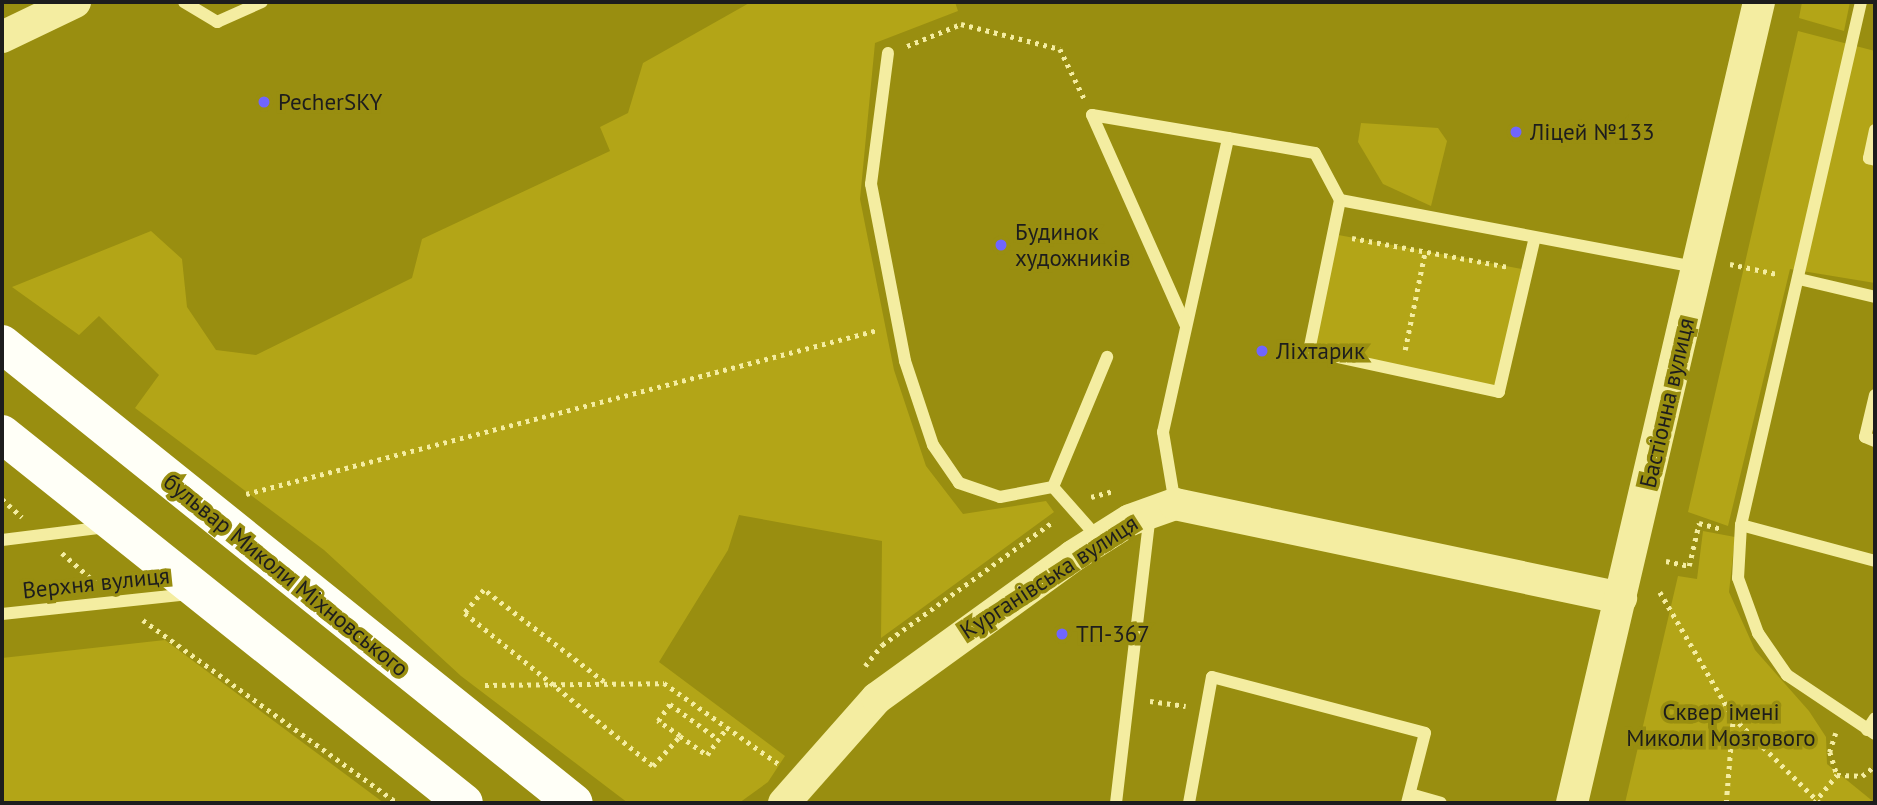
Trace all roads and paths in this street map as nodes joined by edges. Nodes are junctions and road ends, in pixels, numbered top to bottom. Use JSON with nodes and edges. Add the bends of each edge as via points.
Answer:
{"nodes":[{"id":1,"x":75,"y":2,"type":"edge"},
{"id":2,"x":184,"y":2,"type":"edge"},
{"id":3,"x":262,"y":2,"type":"edge"},
{"id":4,"x":1759,"y":2,"type":"edge"},
{"id":5,"x":1861,"y":2,"type":"edge"},
{"id":6,"x":2,"y":37,"type":"edge"},
{"id":7,"x":888,"y":53,"type":"joint"},
{"id":8,"x":1092,"y":115,"type":"junction"},
{"id":9,"x":1875,"y":130,"type":"edge"},
{"id":10,"x":1228,"y":138,"type":"junction"},
{"id":11,"x":1875,"y":160,"type":"edge"},
{"id":12,"x":1340,"y":200,"type":"junction"},
{"id":13,"x":1333,"y":234,"type":"junction"},
{"id":14,"x":1534,"y":241,"type":"junction"},
{"id":15,"x":1425,"y":252,"type":"junction"},
{"id":16,"x":1730,"y":264,"type":"dead end"},
{"id":17,"x":1697,"y":267,"type":"junction"},
{"id":18,"x":1748,"y":268,"type":"dead end"},
{"id":19,"x":1527,"y":270,"type":"junction"},
{"id":20,"x":1799,"y":279,"type":"junction"},
{"id":21,"x":1875,"y":297,"type":"edge"},
{"id":22,"x":899,"y":325,"type":"junction"},
{"id":23,"x":1186,"y":327,"type":"junction"},
{"id":24,"x":2,"y":344,"type":"edge"},
{"id":25,"x":1107,"y":357,"type":"dead end"},
{"id":26,"x":1401,"y":371,"type":"junction"},
{"id":27,"x":1875,"y":395,"type":"edge"},
{"id":28,"x":2,"y":434,"type":"edge"},
{"id":29,"x":1875,"y":441,"type":"edge"},
{"id":30,"x":1053,"y":486,"type":"junction"},
{"id":31,"x":236,"y":496,"type":"dead end"},
{"id":32,"x":2,"y":499,"type":"edge"},
{"id":33,"x":1163,"y":508,"type":"junction"},
{"id":34,"x":110,"y":526,"type":"junction"},
{"id":35,"x":1740,"y":529,"type":"junction"},
{"id":36,"x":41,"y":535,"type":"junction"},
{"id":37,"x":1099,"y":539,"type":"junction"},
{"id":38,"x":2,"y":540,"type":"edge"},
{"id":39,"x":1666,"y":561,"type":"dead end"},
{"id":40,"x":1875,"y":561,"type":"edge"},
{"id":41,"x":1660,"y":592,"type":"dead end"},
{"id":42,"x":194,"y":593,"type":"junction"},
{"id":43,"x":1621,"y":598,"type":"junction"},
{"id":44,"x":118,"y":602,"type":"junction"},
{"id":45,"x":2,"y":614,"type":"edge"},
{"id":46,"x":544,"y":681,"type":"junction"},
{"id":47,"x":604,"y":682,"type":"junction"},
{"id":48,"x":472,"y":686,"type":"dead end"},
{"id":49,"x":1132,"y":699,"type":"junction"},
{"id":50,"x":1204,"y":709,"type":"junction"},
{"id":51,"x":1733,"y":717,"type":"junction"},
{"id":52,"x":1875,"y":718,"type":"edge"},
{"id":53,"x":727,"y":727,"type":"junction"},
{"id":54,"x":1867,"y":730,"type":"edge"},
{"id":55,"x":680,"y":736,"type":"junction"},
{"id":56,"x":718,"y":739,"type":"junction"},
{"id":57,"x":1875,"y":766,"type":"edge"},
{"id":58,"x":784,"y":768,"type":"dead end"},
{"id":59,"x":1838,"y":775,"type":"junction"},
{"id":60,"x":1409,"y":799,"type":"edge"},
{"id":61,"x":1817,"y":802,"type":"edge"},
{"id":62,"x":398,"y":803,"type":"edge"},
{"id":63,"x":464,"y":803,"type":"edge"},
{"id":64,"x":574,"y":803,"type":"edge"},
{"id":65,"x":784,"y":803,"type":"edge"},
{"id":66,"x":1116,"y":803,"type":"edge"},
{"id":67,"x":1189,"y":803,"type":"edge"},
{"id":68,"x":1441,"y":803,"type":"edge"},
{"id":69,"x":1572,"y":803,"type":"edge"},
{"id":70,"x":1713,"y":803,"type":"edge"},
{"id":71,"x":1726,"y":803,"type":"edge"},
{"id":72,"x":1755,"y":803,"type":"edge"}],
"edges":[{"from":1,"to":6,"type":"street"},
{"from":2,"to":3,"type":"lane","via":[[216,22]]},
{"from":4,"to":17,"type":"street","name":"Бастіонна вулиця"},
{"from":5,"to":20,"type":"lane"},
{"from":7,"to":8,"type":"path","via":[[961,24],[1060,49]]},
{"from":7,"to":22,"type":"lane","via":[[872,184]]},
{"from":8,"to":10,"type":"lane"},
{"from":8,"to":23,"type":"lane"},
{"from":9,"to":11,"type":"lane","via":[[1870,158]]},
{"from":10,"to":12,"type":"lane","via":[[1315,153]]},
{"from":10,"to":23,"type":"lane"},
{"from":12,"to":13,"type":"lane"},
{"from":12,"to":14,"type":"lane"},
{"from":13,"to":15,"type":"path"},
{"from":13,"to":26,"type":"lane","via":[[1309,351]]},
{"from":14,"to":17,"type":"lane","via":[[1565,237]]},
{"from":14,"to":19,"type":"lane"},
{"from":15,"to":19,"type":"path"},
{"from":15,"to":26,"type":"path"},
{"from":16,"to":18,"type":"path"},
{"from":17,"to":43,"type":"street","name":"Бастіонна вулиця"},
{"from":19,"to":26,"type":"lane","via":[[1499,392]]},
{"from":20,"to":21,"type":"lane"},
{"from":20,"to":35,"type":"lane"},
{"from":22,"to":30,"type":"lane","via":[[933,445],[959,483],[1000,497]]},
{"from":22,"to":31,"type":"path"},
{"from":23,"to":33,"type":"lane","via":[[1163,432]]},
{"from":24,"to":64,"type":"highway","name":"бульвар Миколи Міхновського"},
{"from":25,"to":30,"type":"lane"},
{"from":27,"to":29,"type":"lane","via":[[1865,437]]},
{"from":28,"to":34,"type":"highway"},
{"from":30,"to":37,"type":"lane"},
{"from":32,"to":36,"type":"path"},
{"from":33,"to":37,"type":"street","name":"Курганівська вулиця"},
{"from":33,"to":43,"type":"street"},
{"from":33,"to":49,"type":"lane"},
{"from":34,"to":36,"type":"lane"},
{"from":34,"to":42,"type":"highway"},
{"from":35,"to":39,"type":"path","via":[[1699,523],[1689,566]]},
{"from":35,"to":40,"type":"lane"},
{"from":35,"to":54,"type":"lane","via":[[1738,578],[1758,633],[1787,675]]},
{"from":36,"to":38,"type":"lane"},
{"from":36,"to":44,"type":"path"},
{"from":37,"to":65,"type":"street","name":"Курганівська вулиця","via":[[877,698]]},
{"from":41,"to":51,"type":"path"},
{"from":42,"to":44,"type":"lane","name":"Верхня вулиця"},
{"from":42,"to":63,"type":"highway"},
{"from":43,"to":69,"type":"street","name":"Бастіонна вулиця"},
{"from":44,"to":45,"type":"lane","name":"Верхня вулиця"},
{"from":44,"to":62,"type":"path"},
{"from":46,"to":47,"type":"path"},
{"from":46,"to":47,"type":"path","via":[[465,613],[484,590]]},
{"from":46,"to":48,"type":"path"},
{"from":46,"to":55,"type":"path","via":[[653,765]]},
{"from":47,"to":53,"type":"path","via":[[664,683]]},
{"from":49,"to":50,"type":"path"},
{"from":49,"to":66,"type":"lane"},
{"from":50,"to":60,"type":"lane","via":[[1212,677],[1425,733]]},
{"from":50,"to":67,"type":"lane"},
{"from":51,"to":61,"type":"path"},
{"from":51,"to":71,"type":"path"},
{"from":52,"to":54,"type":"lane"},
{"from":53,"to":56,"type":"path"},
{"from":53,"to":58,"type":"path"},
{"from":54,"to":59,"type":"path","via":[[1831,741]]},
{"from":55,"to":56,"type":"path","via":[[707,755]]},
{"from":55,"to":56,"type":"path","via":[[658,721],[670,704]]},
{"from":57,"to":59,"type":"path","via":[[1862,776]]},
{"from":59,"to":61,"type":"path"},
{"from":60,"to":68,"type":"lane"},
{"from":70,"to":72,"type":"path"}]}
